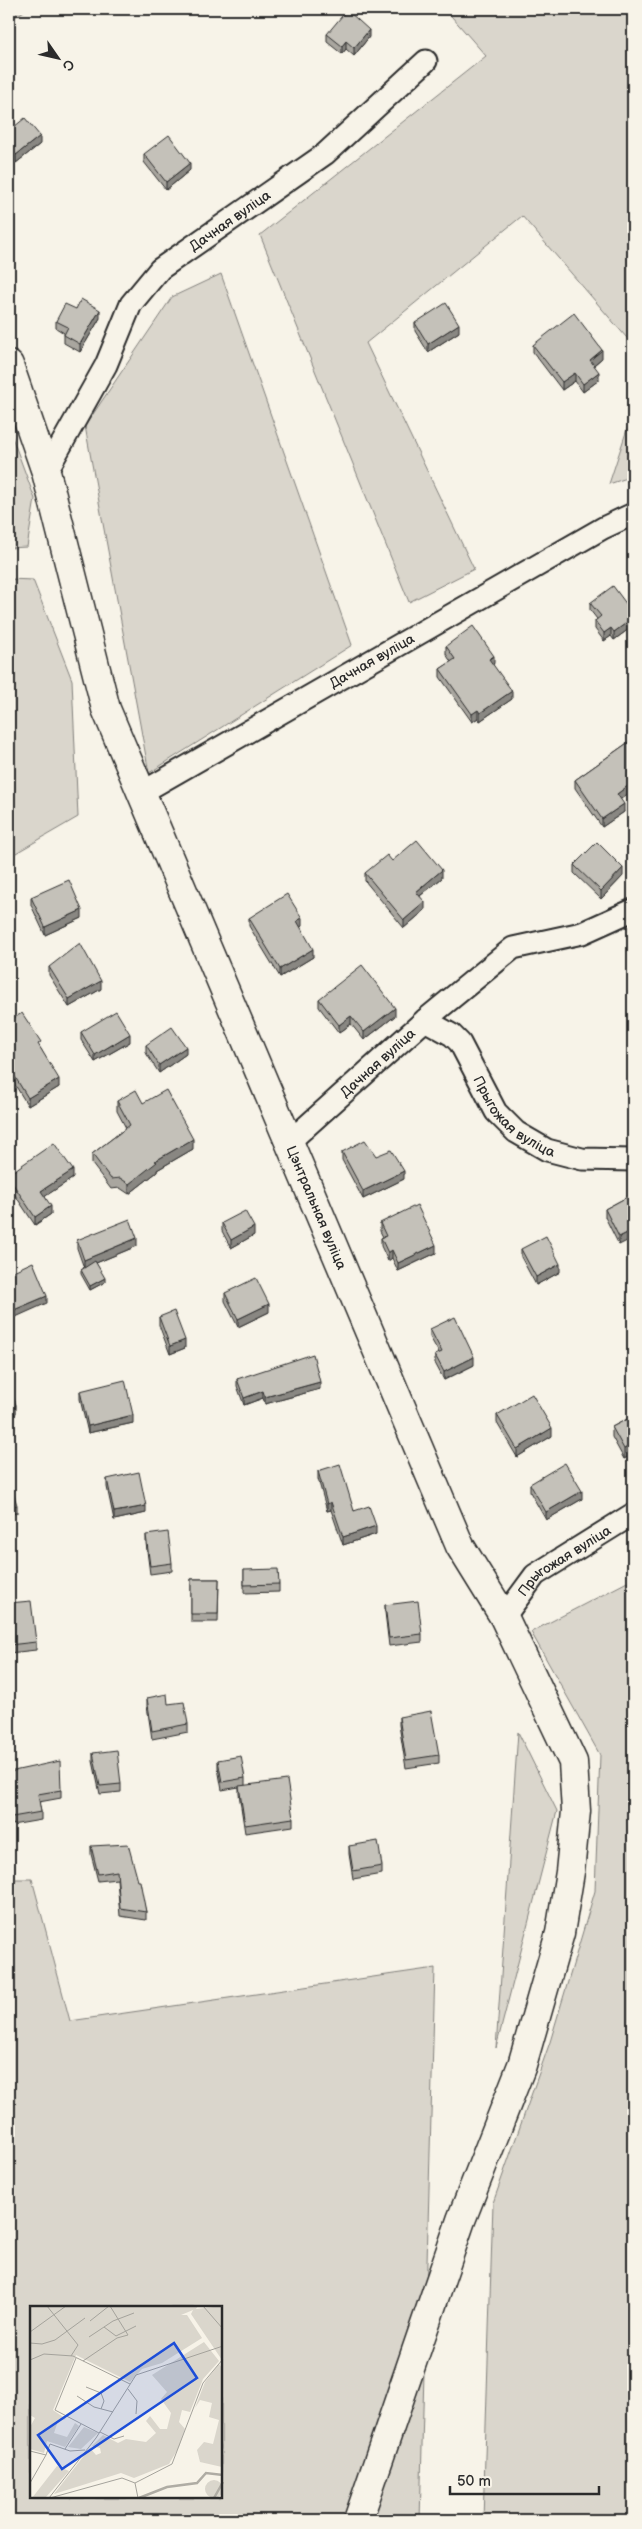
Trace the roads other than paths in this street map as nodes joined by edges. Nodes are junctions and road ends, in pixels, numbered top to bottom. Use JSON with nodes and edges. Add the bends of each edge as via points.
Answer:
{"nodes":[{"id":1,"x":426,"y":61,"type":"dead end"},
{"id":2,"x":9,"y":365,"type":"edge"},
{"id":3,"x":46,"y":472,"type":"junction"},
{"id":4,"x":633,"y":514,"type":"edge"},
{"id":5,"x":141,"y":793,"type":"junction"},
{"id":6,"x":633,"y":910,"type":"edge"},
{"id":7,"x":425,"y":1020,"type":"junction"},
{"id":8,"x":289,"y":1142,"type":"junction"},
{"id":9,"x":633,"y":1160,"type":"edge"},
{"id":10,"x":633,"y":1514,"type":"edge"},
{"id":11,"x":504,"y":1617,"type":"junction"},
{"id":12,"x":358,"y":2520,"type":"edge"}],
"edges":[{"from":1,"to":3,"type":"street","name":"Дачная вуліца","via":[[325,154],[160,269],[131,304],[106,365]]},
{"from":2,"to":3,"type":"street","name":"Цэнтральная вуліца"},
{"from":3,"to":5,"type":"street","name":"Цэнтральная вуліца","via":[[106,709]]},
{"from":4,"to":5,"type":"street","name":"Дачная вуліца","via":[[603,528]]},
{"from":5,"to":8,"type":"street","name":"Цэнтральная вуліца"},
{"from":6,"to":7,"type":"street","name":"Дачная вуліца","via":[[582,933],[513,948]]},
{"from":7,"to":8,"type":"street","name":"Дачная вуліца"},
{"from":7,"to":9,"type":"street","name":"Прыгожая вуліца","via":[[460,1043],[496,1112],[516,1132],[546,1150],[582,1159]]},
{"from":8,"to":11,"type":"street","name":"Цэнтральная вуліца","via":[[460,1546]]},
{"from":10,"to":11,"type":"street","name":"Прыгожая вуліца","via":[[535,1575]]},
{"from":11,"to":12,"type":"street","name":"Цэнтральная вуліца","via":[[573,1762],[576,1811],[569,1881],[560,1932],[522,2066],[461,2220]]}]}
